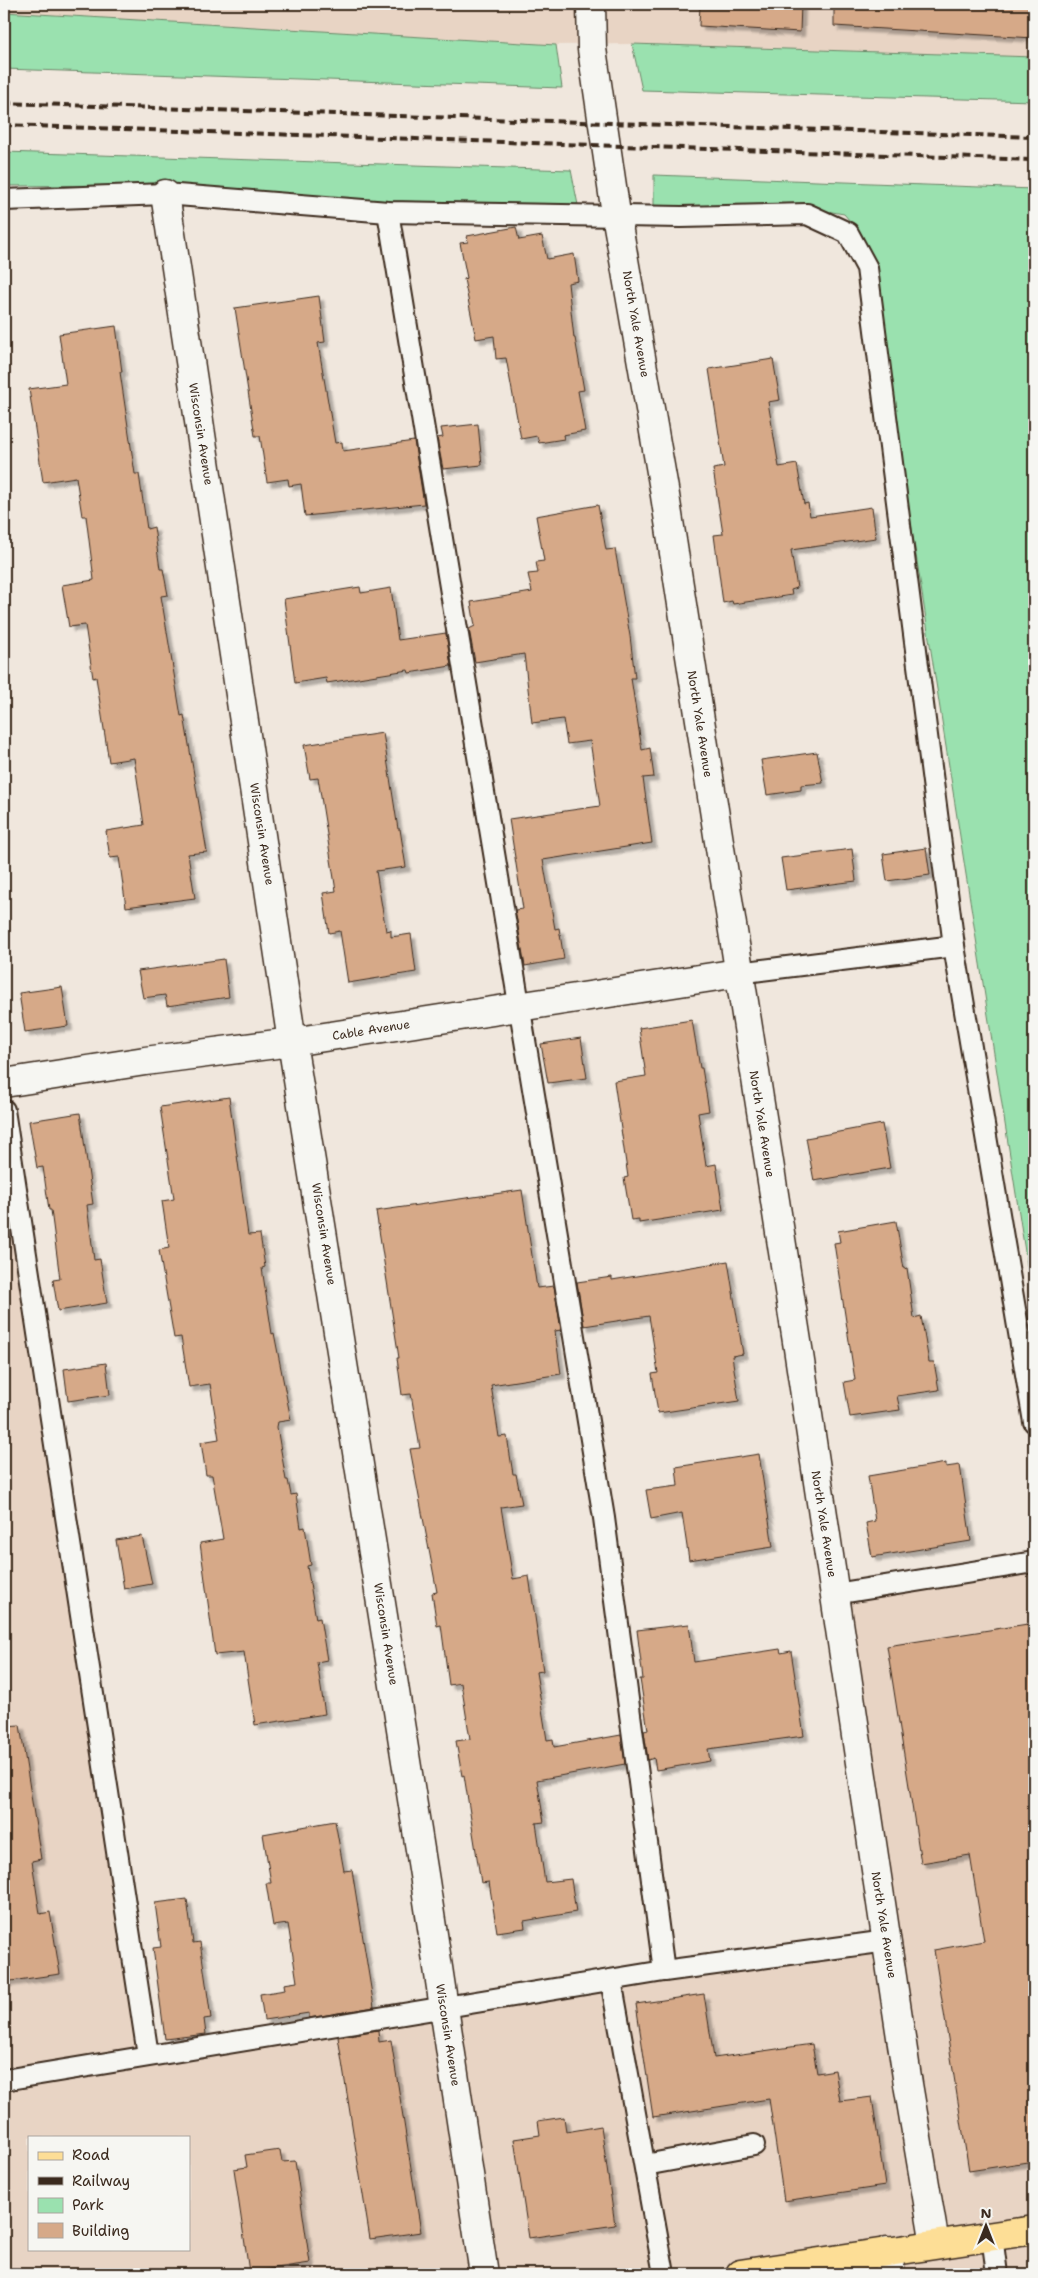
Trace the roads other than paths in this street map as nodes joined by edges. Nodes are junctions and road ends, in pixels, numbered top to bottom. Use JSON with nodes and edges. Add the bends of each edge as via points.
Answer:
{"nodes":[{"id":1,"x":591,"y":4,"type":"edge"},
{"id":2,"x":165,"y":194,"type":"junction"},
{"id":3,"x":4,"y":200,"type":"edge"},
{"id":4,"x":388,"y":212,"type":"junction"},
{"id":5,"x":616,"y":214,"type":"junction"},
{"id":6,"x":954,"y":946,"type":"junction"},
{"id":7,"x":738,"y":973,"type":"junction"},
{"id":8,"x":521,"y":1006,"type":"junction"},
{"id":9,"x":292,"y":1042,"type":"junction"},
{"id":10,"x":4,"y":1083,"type":"edge"},
{"id":11,"x":4,"y":1110,"type":"edge"},
{"id":12,"x":1034,"y":1422,"type":"edge"},
{"id":13,"x":1034,"y":1562,"type":"edge"},
{"id":14,"x":835,"y":1594,"type":"junction"},
{"id":15,"x":887,"y":1942,"type":"junction"},
{"id":16,"x":664,"y":1971,"type":"junction"},
{"id":17,"x":611,"y":1980,"type":"junction"},
{"id":18,"x":444,"y":2007,"type":"junction"},
{"id":19,"x":148,"y":2055,"type":"junction"},
{"id":20,"x":4,"y":2080,"type":"edge"},
{"id":21,"x":754,"y":2145,"type":"dead end"},
{"id":22,"x":645,"y":2165,"type":"junction"},
{"id":23,"x":1034,"y":2230,"type":"edge"},
{"id":24,"x":992,"y":2236,"type":"junction"},
{"id":25,"x":935,"y":2244,"type":"junction"},
{"id":26,"x":889,"y":2263,"type":"edge"},
{"id":27,"x":484,"y":2274,"type":"edge"},
{"id":28,"x":664,"y":2274,"type":"edge"},
{"id":29,"x":740,"y":2274,"type":"edge"},
{"id":30,"x":997,"y":2274,"type":"edge"}],
"edges":[{"from":1,"to":5,"type":"street","name":"North Yale Avenue","via":[[592,49]]},
{"from":2,"to":3,"type":"lane"},
{"from":2,"to":4,"type":"lane"},
{"from":2,"to":9,"type":"street","name":"Wisconsin Avenue"},
{"from":4,"to":5,"type":"lane"},
{"from":4,"to":8,"type":"lane"},
{"from":5,"to":6,"type":"lane","via":[[682,217],[807,214],[848,233],[867,268]]},
{"from":5,"to":7,"type":"street","name":"North Yale Avenue","via":[[664,489]]},
{"from":6,"to":7,"type":"lane"},
{"from":6,"to":12,"type":"lane"},
{"from":7,"to":8,"type":"street","name":"Cable Avenue"},
{"from":7,"to":14,"type":"street","name":"North Yale Avenue"},
{"from":8,"to":9,"type":"street","name":"Cable Avenue"},
{"from":8,"to":16,"type":"lane","via":[[604,1518]]},
{"from":9,"to":10,"type":"street","name":"Cable Avenue"},
{"from":9,"to":18,"type":"street","name":"Wisconsin Avenue"},
{"from":11,"to":19,"type":"lane"},
{"from":13,"to":14,"type":"lane"},
{"from":14,"to":15,"type":"street","name":"North Yale Avenue"},
{"from":15,"to":16,"type":"lane"},
{"from":15,"to":25,"type":"street","name":"North Yale Avenue"},
{"from":16,"to":17,"type":"lane"},
{"from":17,"to":18,"type":"lane"},
{"from":17,"to":22,"type":"lane"},
{"from":18,"to":19,"type":"lane"},
{"from":18,"to":27,"type":"street","name":"Wisconsin Avenue"},
{"from":19,"to":20,"type":"lane"},
{"from":21,"to":22,"type":"lane"},
{"from":22,"to":28,"type":"lane"},
{"from":23,"to":24,"type":"main road"},
{"from":24,"to":25,"type":"main road"},
{"from":24,"to":30,"type":"lane"},
{"from":25,"to":26,"type":"main road"},
{"from":26,"to":29,"type":"main road"}]}
